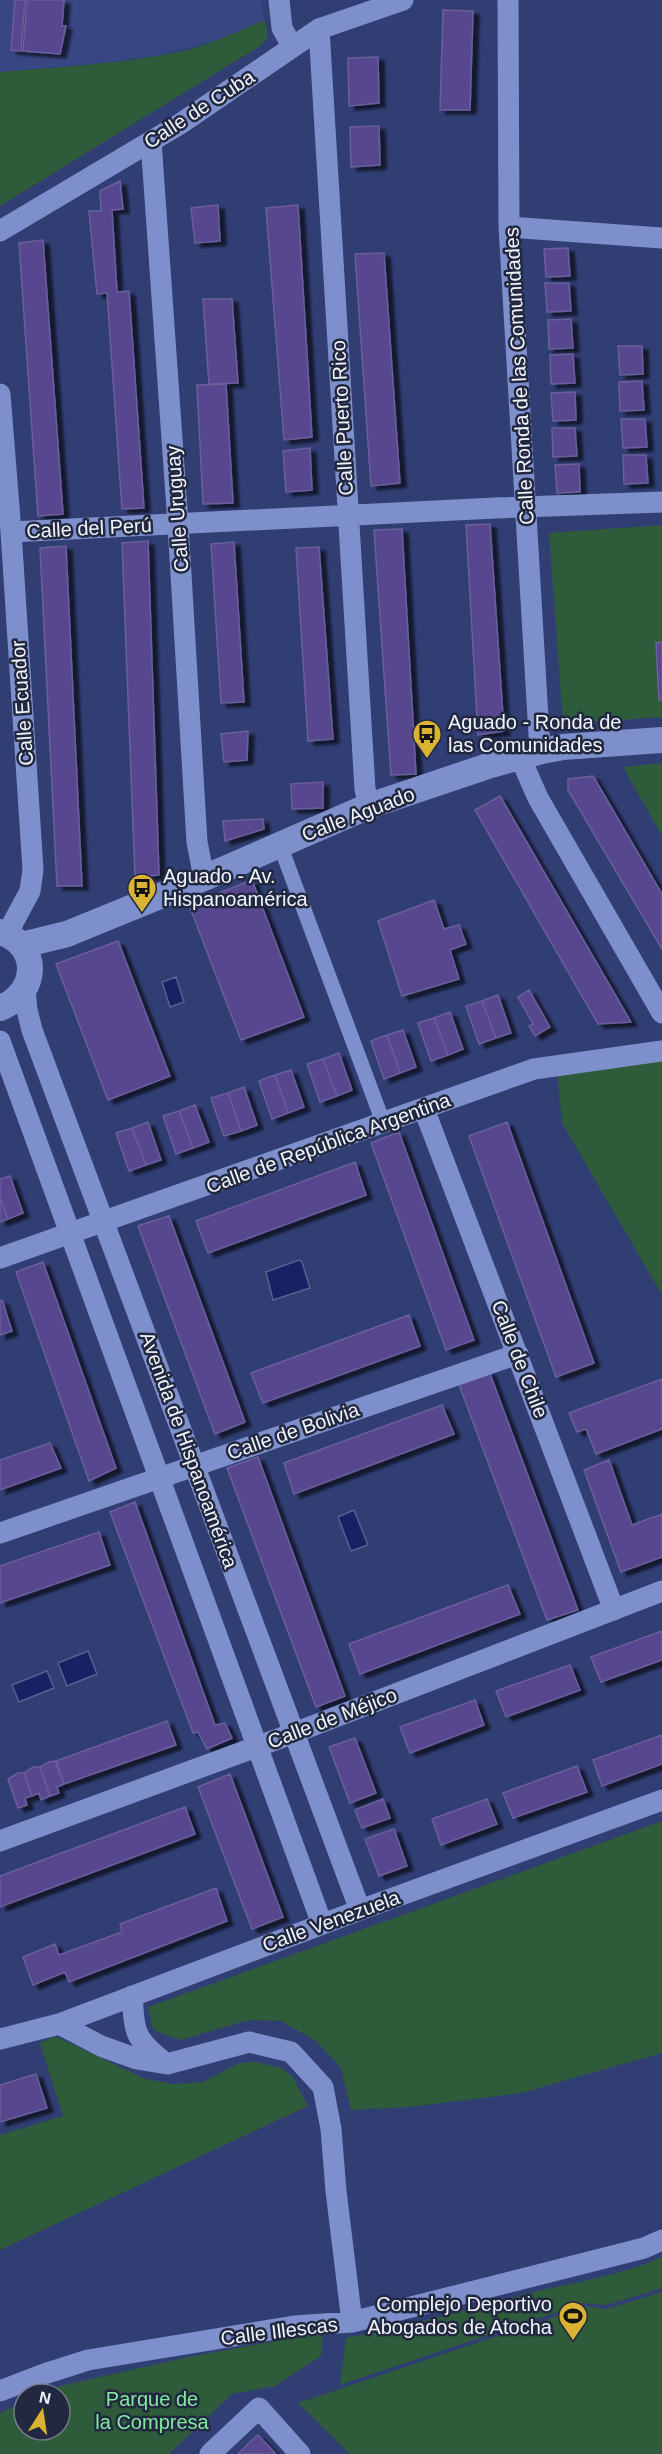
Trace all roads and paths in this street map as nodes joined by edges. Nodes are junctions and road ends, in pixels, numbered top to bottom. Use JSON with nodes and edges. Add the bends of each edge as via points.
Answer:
{"nodes":[{"id":1,"x":279,"y":0,"type":"edge"},
{"id":2,"x":403,"y":0,"type":"edge"},
{"id":3,"x":508,"y":0,"type":"edge"},
{"id":4,"x":319,"y":29,"type":"junction"},
{"id":5,"x":292,"y":46,"type":"junction"},
{"id":6,"x":151,"y":141,"type":"junction"},
{"id":7,"x":509,"y":227,"type":"junction"},
{"id":8,"x":0,"y":231,"type":"edge"},
{"id":9,"x":662,"y":238,"type":"edge"},
{"id":10,"x":0,"y":394,"type":"edge"},
{"id":11,"x":662,"y":502,"type":"edge"},
{"id":12,"x":526,"y":507,"type":"junction"},
{"id":13,"x":348,"y":515,"type":"junction"},
{"id":14,"x":178,"y":524,"type":"junction"},
{"id":15,"x":6,"y":533,"type":"edge"},
{"id":16,"x":662,"y":740,"type":"edge"},
{"id":17,"x":531,"y":754,"type":"junction"},
{"id":18,"x":369,"y":806,"type":"junction"},
{"id":19,"x":280,"y":844,"type":"junction"},
{"id":20,"x":204,"y":878,"type":"junction"},
{"id":21,"x":67,"y":934,"type":"junction"},
{"id":22,"x":10,"y":937,"type":"edge"},
{"id":23,"x":28,"y":979,"type":"junction"},
{"id":24,"x":0,"y":1008,"type":"edge"},
{"id":25,"x":662,"y":1013,"type":"edge"},
{"id":26,"x":0,"y":1041,"type":"edge"},
{"id":27,"x":662,"y":1051,"type":"edge"},
{"id":28,"x":424,"y":1109,"type":"junction"},
{"id":29,"x":383,"y":1122,"type":"junction"},
{"id":30,"x":104,"y":1223,"type":"junction"},
{"id":31,"x":71,"y":1234,"type":"junction"},
{"id":32,"x":0,"y":1258,"type":"edge"},
{"id":33,"x":518,"y":1354,"type":"junction"},
{"id":34,"x":195,"y":1465,"type":"junction"},
{"id":35,"x":160,"y":1478,"type":"junction"},
{"id":36,"x":0,"y":1533,"type":"edge"},
{"id":37,"x":662,"y":1591,"type":"edge"},
{"id":38,"x":614,"y":1610,"type":"junction"},
{"id":39,"x":294,"y":1733,"type":"junction"},
{"id":40,"x":257,"y":1746,"type":"junction"},
{"id":41,"x":662,"y":1800,"type":"edge"},
{"id":42,"x":0,"y":1841,"type":"edge"},
{"id":43,"x":360,"y":1910,"type":"junction"},
{"id":44,"x":322,"y":1924,"type":"junction"},
{"id":45,"x":132,"y":1996,"type":"junction"},
{"id":46,"x":59,"y":2024,"type":"junction"},
{"id":47,"x":0,"y":2040,"type":"edge"},
{"id":48,"x":167,"y":2064,"type":"junction"},
{"id":49,"x":662,"y":2240,"type":"edge"},
{"id":50,"x":352,"y":2322,"type":"junction"},
{"id":51,"x":0,"y":2391,"type":"edge"},
{"id":52,"x":210,"y":2454,"type":"edge"},
{"id":53,"x":300,"y":2454,"type":"edge"}],
"edges":[{"from":1,"to":5,"type":"street","via":[[282,28]]},
{"from":2,"to":4,"type":"street","name":"Calle de Cuba"},
{"from":3,"to":7,"type":"street","name":"Calle Ronda de las Comunidades"},
{"from":4,"to":5,"type":"street","name":"Calle de Cuba"},
{"from":4,"to":13,"type":"street","name":"Calle Puerto Rico"},
{"from":5,"to":6,"type":"street","name":"Calle de Cuba"},
{"from":6,"to":8,"type":"street","name":"Calle de Cuba"},
{"from":6,"to":14,"type":"street","name":"Calle Uruguay"},
{"from":7,"to":9,"type":"street"},
{"from":7,"to":12,"type":"street","name":"Calle Ronda de las Comunidades"},
{"from":10,"to":15,"type":"street","name":"Calle Ecuador"},
{"from":11,"to":12,"type":"street","name":"Calle del Perú"},
{"from":12,"to":13,"type":"street","name":"Calle del Perú"},
{"from":12,"to":17,"type":"street","name":"Calle Ronda de las Comunidades","via":[[539,735]]},
{"from":13,"to":14,"type":"street","name":"Calle del Perú"},
{"from":13,"to":18,"type":"street","name":"Calle Puerto Rico"},
{"from":14,"to":15,"type":"street","name":"Calle del Perú"},
{"from":14,"to":20,"type":"street","name":"Calle Uruguay","via":[[197,842]]},
{"from":15,"to":22,"type":"street","name":"Calle Ecuador","via":[[33,870],[30,891]]},
{"from":16,"to":17,"type":"street","name":"Calle Aguado"},
{"from":17,"to":18,"type":"street","name":"Calle Aguado"},
{"from":17,"to":25,"type":"street","name":"Calle Ronda de las Comunidades","via":[[538,798]]},
{"from":18,"to":19,"type":"street","name":"Calle Aguado"},
{"from":19,"to":20,"type":"street","name":"Calle Aguado"},
{"from":19,"to":29,"type":"street"},
{"from":20,"to":21,"type":"street","name":"Calle Aguado"},
{"from":21,"to":22,"type":"street","name":"Calle Aguado"},
{"from":21,"to":23,"type":"street","name":"Calle Aguado","via":[[44,953]]},
{"from":22,"to":23,"type":"street","via":[[28,956]]},
{"from":23,"to":24,"type":"street","name":"Calle Aguado","via":[[19,998]]},
{"from":23,"to":30,"type":"street","name":"Avenida de Hispanoamérica","via":[[27,1010],[32,1030]]},
{"from":26,"to":31,"type":"street","name":"Avenida de Hispanoamérica"},
{"from":27,"to":28,"type":"street","name":"Calle de República Argentina","via":[[534,1069]]},
{"from":28,"to":29,"type":"street","name":"Calle de República Argentina"},
{"from":28,"to":33,"type":"street","name":"Calle de Chile"},
{"from":29,"to":30,"type":"street","name":"Calle de República Argentina"},
{"from":30,"to":31,"type":"street","name":"Calle de República Argentina"},
{"from":30,"to":34,"type":"street","name":"Avenida de Hispanoamérica"},
{"from":31,"to":32,"type":"street","name":"Calle de República Argentina"},
{"from":31,"to":35,"type":"street","name":"Avenida de Hispanoamérica"},
{"from":33,"to":34,"type":"street","name":"Calle de Bolivia"},
{"from":33,"to":38,"type":"street","name":"Calle de Chile"},
{"from":34,"to":35,"type":"street","name":"Calle de Bolivia"},
{"from":34,"to":39,"type":"street","name":"Avenida de Hispanoamérica"},
{"from":35,"to":36,"type":"street","name":"Calle de Bolivia"},
{"from":35,"to":40,"type":"street","name":"Avenida de Hispanoamérica"},
{"from":37,"to":38,"type":"street","name":"Calle de Méjico"},
{"from":38,"to":39,"type":"street","name":"Calle de Méjico"},
{"from":39,"to":40,"type":"street","name":"Calle de Méjico"},
{"from":39,"to":43,"type":"street","name":"Avenida de Hispanoamérica"},
{"from":40,"to":42,"type":"street","name":"Calle de Méjico"},
{"from":40,"to":44,"type":"street","name":"Avenida de Hispanoamérica"},
{"from":41,"to":43,"type":"street","name":"Calle Venezuela"},
{"from":43,"to":44,"type":"street","name":"Calle Venezuela"},
{"from":44,"to":45,"type":"street","name":"Calle Venezuela"},
{"from":45,"to":46,"type":"street","name":"Calle Venezuela"},
{"from":45,"to":48,"type":"street","via":[[134,2025],[142,2045]]},
{"from":46,"to":47,"type":"street","name":"Calle Venezuela"},
{"from":46,"to":48,"type":"street","via":[[101,2046],[137,2059]]},
{"from":48,"to":50,"type":"street","via":[[249,2043],[291,2052],[323,2087]]},
{"from":49,"to":50,"type":"street","name":"Calle Illescas","via":[[644,2248]]},
{"from":50,"to":51,"type":"street","name":"Calle Illescas","via":[[294,2326],[88,2360]]},
{"from":52,"to":53,"type":"street","via":[[260,2408]]}]}
